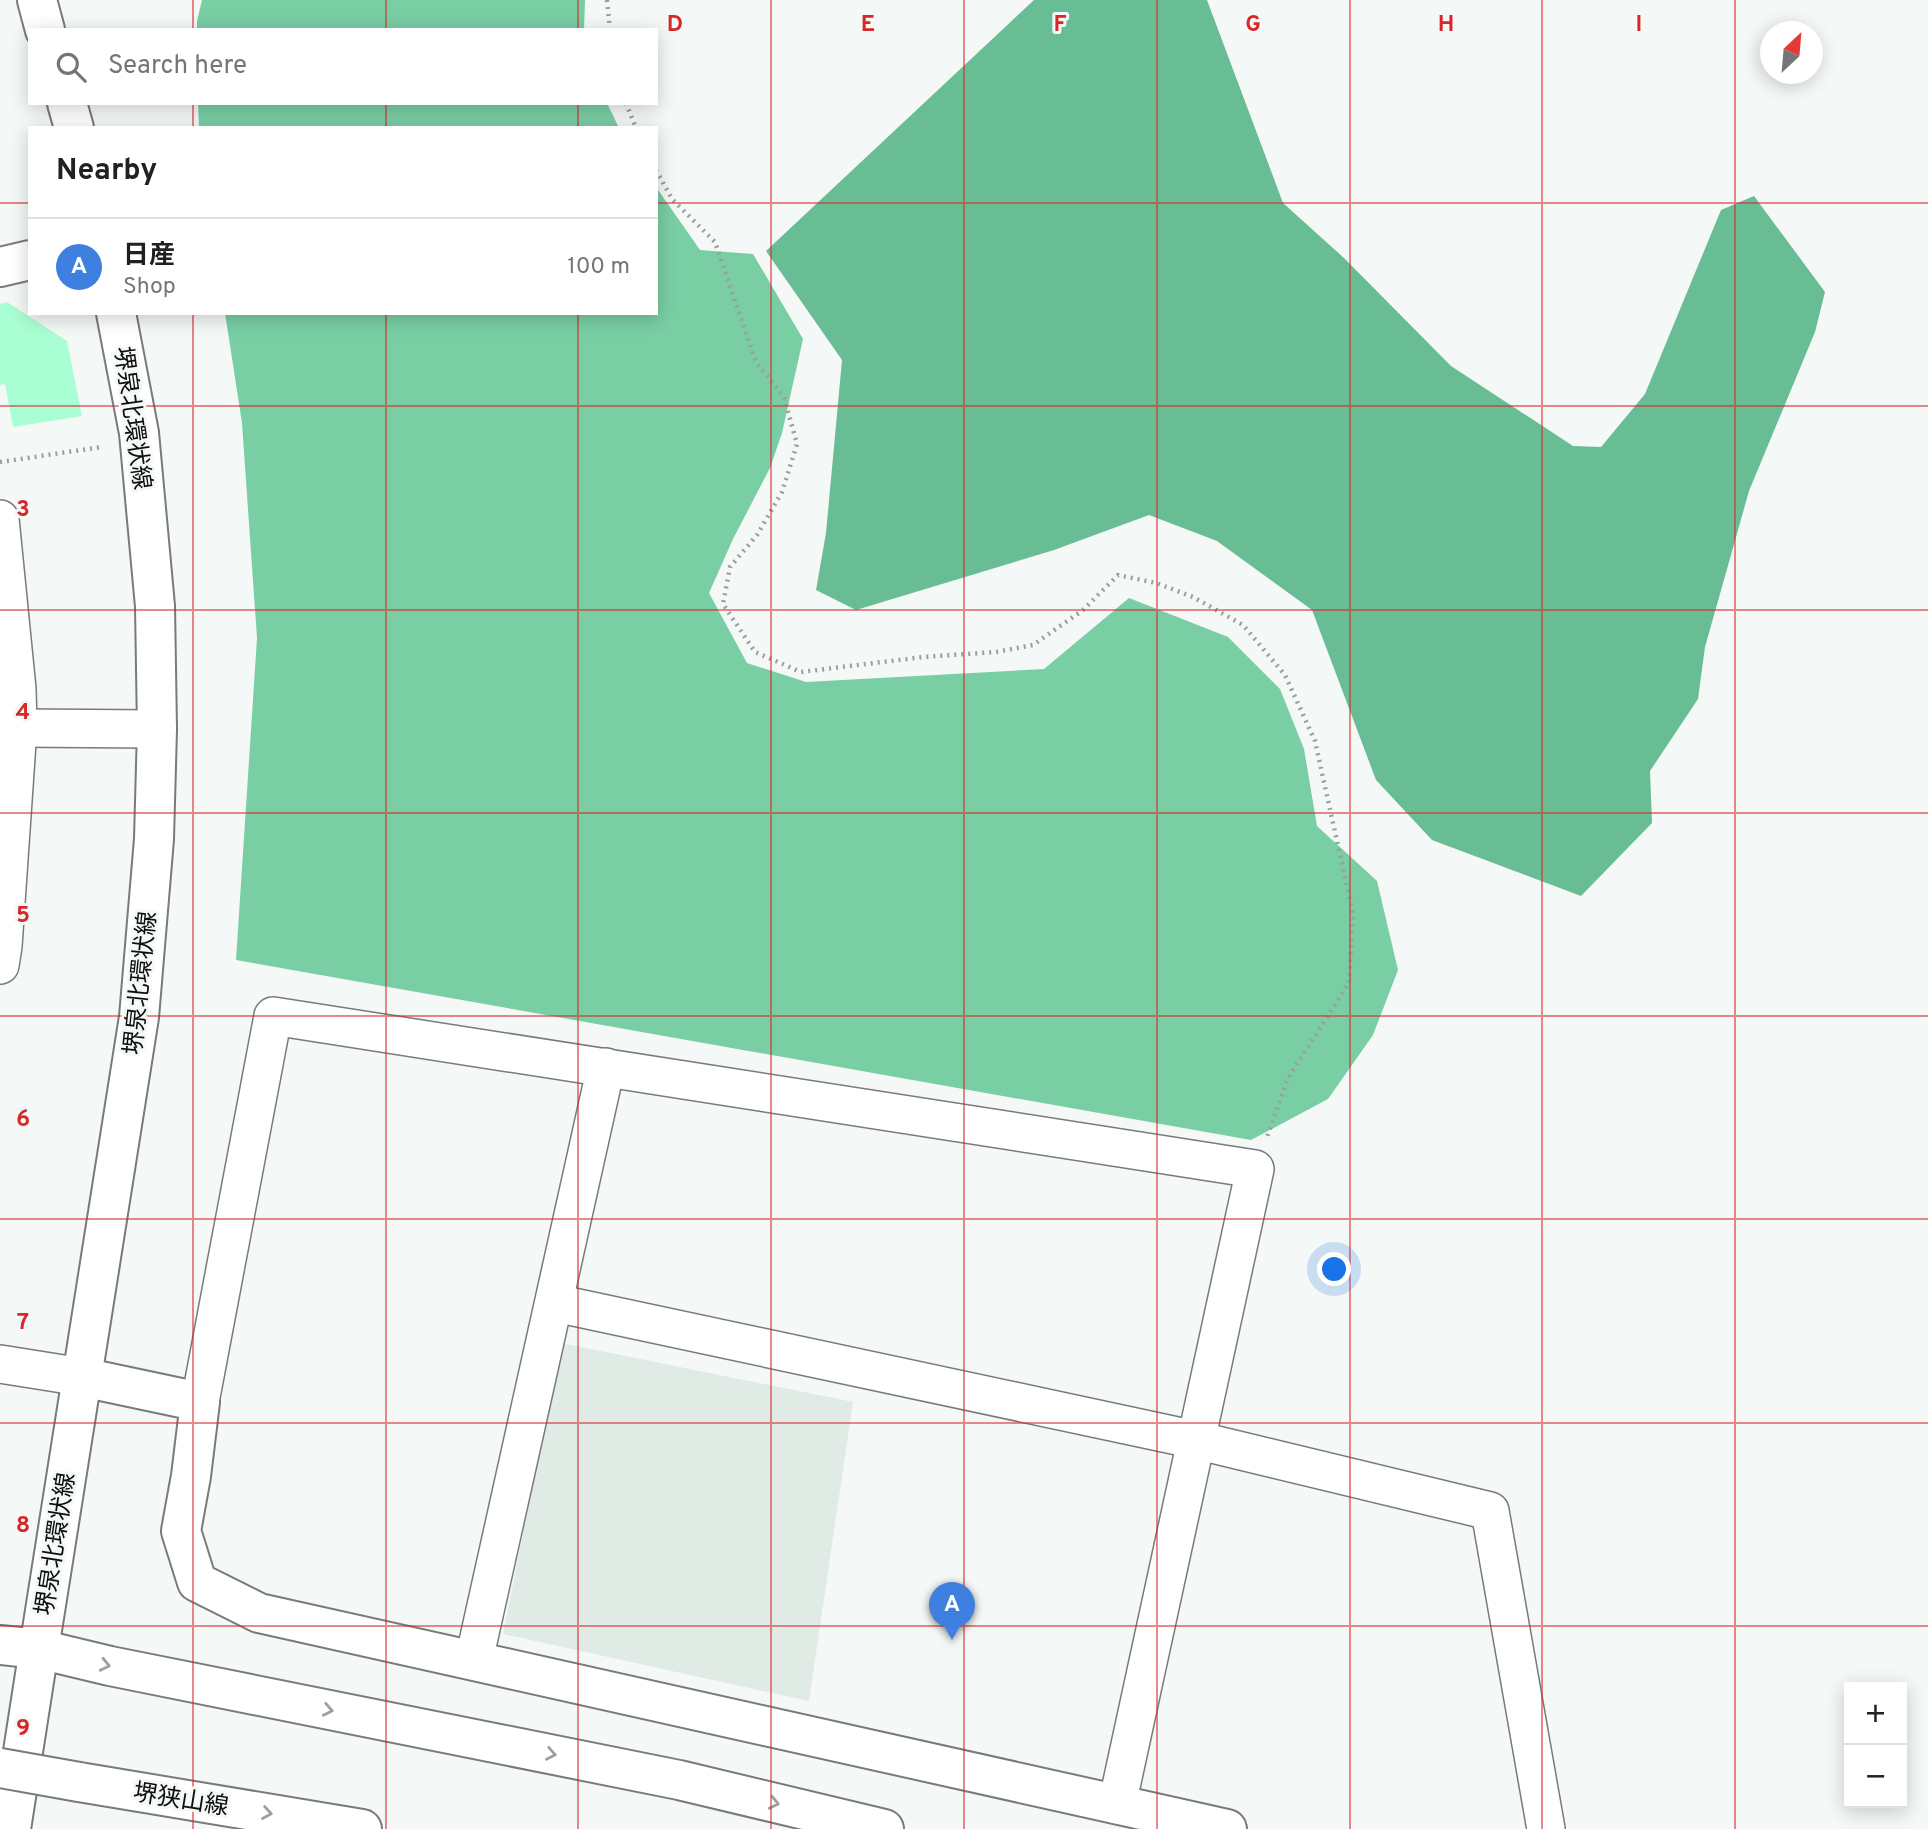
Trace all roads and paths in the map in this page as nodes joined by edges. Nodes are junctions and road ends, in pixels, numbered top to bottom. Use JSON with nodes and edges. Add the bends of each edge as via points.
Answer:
{"nodes":[{"id":1,"x":37,"y":0,"type":"edge"},
{"id":2,"x":607,"y":0,"type":"edge"},
{"id":3,"x":44,"y":28,"type":"edge"},
{"id":4,"x":610,"y":28,"type":"edge"},
{"id":5,"x":68,"y":105,"type":"edge"},
{"id":6,"x":627,"y":105,"type":"edge"},
{"id":7,"x":73,"y":126,"type":"edge"},
{"id":8,"x":635,"y":126,"type":"edge"},
{"id":9,"x":658,"y":174,"type":"edge"},
{"id":10,"x":28,"y":260,"type":"edge"},
{"id":11,"x":0,"y":267,"type":"edge"},
{"id":12,"x":117,"y":315,"type":"edge"},
{"id":13,"x":102,"y":447,"type":"dead end"},
{"id":14,"x":0,"y":462,"type":"edge"},
{"id":15,"x":0,"y":519,"type":"edge"},
{"id":16,"x":18,"y":729,"type":"junction"},
{"id":17,"x":157,"y":729,"type":"junction"},
{"id":18,"x":0,"y":965,"type":"edge"},
{"id":19,"x":606,"y":1067,"type":"junction"},
{"id":20,"x":1255,"y":1169,"type":"junction"},
{"id":21,"x":555,"y":1303,"type":"junction"},
{"id":22,"x":0,"y":1364,"type":"edge"},
{"id":23,"x":82,"y":1377,"type":"junction"},
{"id":24,"x":200,"y":1402,"type":"junction"},
{"id":25,"x":1196,"y":1440,"type":"junction"},
{"id":26,"x":0,"y":1644,"type":"edge"},
{"id":27,"x":39,"y":1649,"type":"junction"},
{"id":28,"x":474,"y":1660,"type":"junction"},
{"id":29,"x":0,"y":1768,"type":"edge"},
{"id":30,"x":1117,"y":1805,"type":"junction"},
{"id":31,"x":0,"y":1828,"type":"edge"},
{"id":32,"x":9,"y":1829,"type":"edge"},
{"id":33,"x":362,"y":1829,"type":"edge"},
{"id":34,"x":884,"y":1829,"type":"edge"},
{"id":35,"x":1227,"y":1829,"type":"edge"},
{"id":36,"x":1546,"y":1829,"type":"edge"}],
"edges":[{"from":1,"to":3,"type":"main road"},
{"from":2,"to":4,"type":"path"},
{"from":5,"to":7,"type":"main road"},
{"from":6,"to":8,"type":"path"},
{"from":9,"to":20,"type":"path","via":[[672,200],[715,242],[756,362],[783,397],[797,444],[782,492],[757,535],[730,566],[723,604],[755,652],[802,671],[1033,645],[1083,610],[1118,575],[1193,597],[1243,625],[1285,675],[1315,741],[1353,914],[1349,983],[1288,1078]]},
{"from":10,"to":11,"type":"main road"},
{"from":12,"to":17,"type":"main road","name":"堺泉北環状線","via":[[139,433],[155,606]]},
{"from":13,"to":14,"type":"path"},
{"from":15,"to":16,"type":"street"},
{"from":16,"to":17,"type":"street"},
{"from":16,"to":18,"type":"street"},
{"from":17,"to":23,"type":"main road","name":"堺泉北環状線","via":[[139,1017]]},
{"from":19,"to":20,"type":"street"},
{"from":19,"to":21,"type":"street"},
{"from":19,"to":24,"type":"street","via":[[273,1016]]},
{"from":20,"to":25,"type":"street"},
{"from":21,"to":25,"type":"street"},
{"from":21,"to":28,"type":"street"},
{"from":22,"to":23,"type":"street"},
{"from":23,"to":24,"type":"main road"},
{"from":23,"to":27,"type":"main road","name":"堺泉北環状線"},
{"from":24,"to":28,"type":"main road","via":[[181,1531],[197,1582],[259,1613]]},
{"from":25,"to":30,"type":"street"},
{"from":25,"to":36,"type":"street","via":[[1490,1511]]},
{"from":26,"to":27,"type":"main road"},
{"from":27,"to":32,"type":"main road","name":"堺泉北環状線"},
{"from":27,"to":34,"type":"main road","one_way":true,"via":[[679,1780]]},
{"from":28,"to":30,"type":"main road"},
{"from":29,"to":33,"type":"main road","name":"堺狭山線","one_way":true,"bridge":true},
{"from":30,"to":35,"type":"main road"},
{"from":31,"to":32,"type":"main road"}]}
